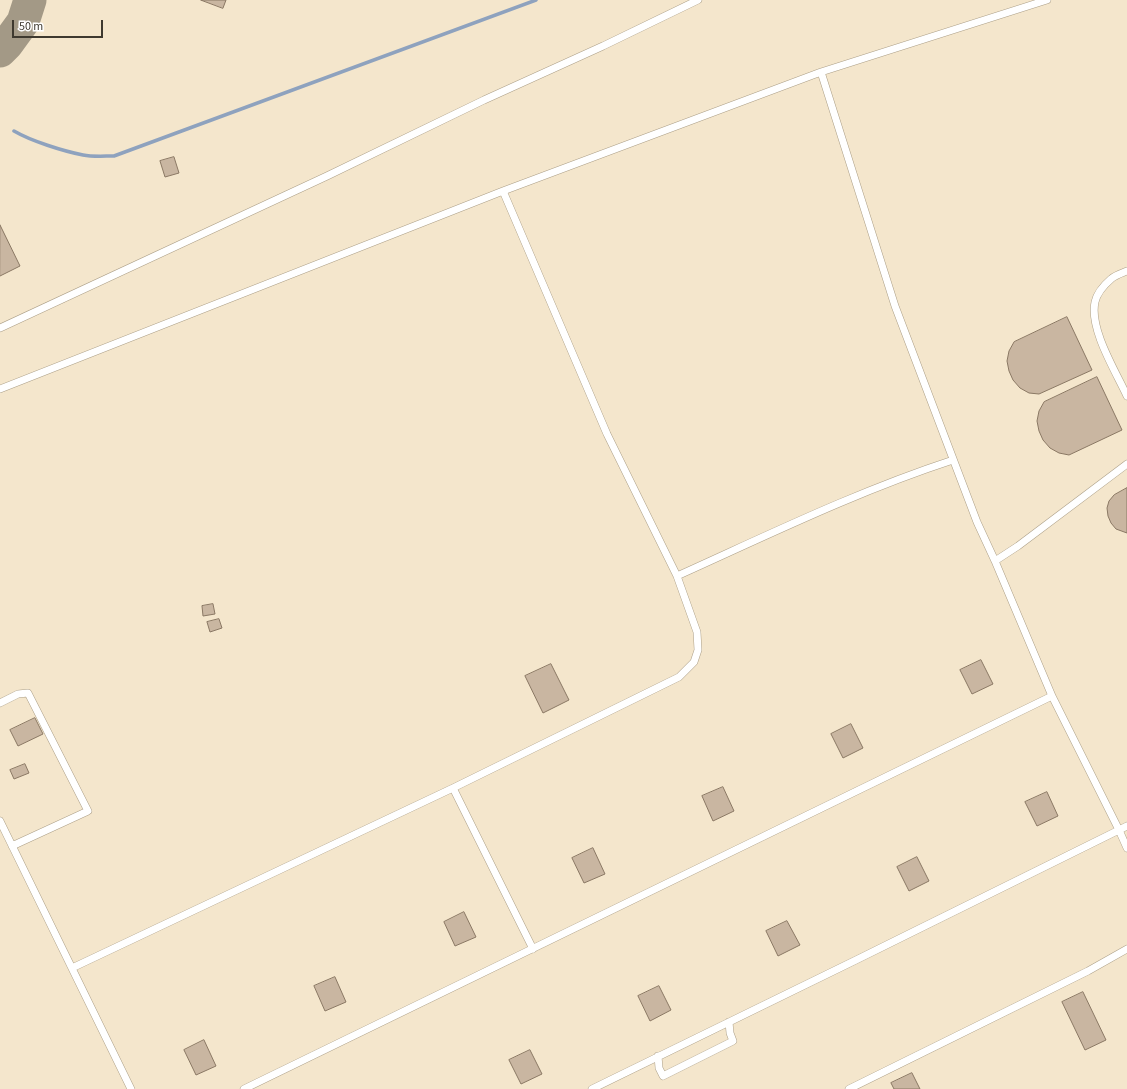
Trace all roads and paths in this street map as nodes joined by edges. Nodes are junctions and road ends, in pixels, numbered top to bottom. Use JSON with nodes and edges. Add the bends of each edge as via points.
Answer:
{"nodes":[{"id":1,"x":698,"y":0,"type":"edge"},
{"id":2,"x":1046,"y":0,"type":"edge"},
{"id":3,"x":821,"y":72,"type":"junction"},
{"id":4,"x":503,"y":191,"type":"junction"},
{"id":5,"x":1127,"y":271,"type":"edge"},
{"id":6,"x":0,"y":328,"type":"edge"},
{"id":7,"x":0,"y":389,"type":"edge"},
{"id":8,"x":1127,"y":396,"type":"edge"},
{"id":9,"x":953,"y":460,"type":"junction"},
{"id":10,"x":1127,"y":464,"type":"edge"},
{"id":11,"x":995,"y":561,"type":"junction"},
{"id":12,"x":677,"y":576,"type":"junction"},
{"id":13,"x":1052,"y":696,"type":"junction"},
{"id":14,"x":0,"y":703,"type":"edge"},
{"id":15,"x":454,"y":788,"type":"junction"},
{"id":16,"x":0,"y":821,"type":"edge"},
{"id":17,"x":1127,"y":826,"type":"edge"},
{"id":18,"x":1119,"y":830,"type":"junction"},
{"id":19,"x":12,"y":846,"type":"junction"},
{"id":20,"x":1127,"y":848,"type":"edge"},
{"id":21,"x":533,"y":949,"type":"junction"},
{"id":22,"x":1127,"y":949,"type":"edge"},
{"id":23,"x":72,"y":968,"type":"junction"},
{"id":24,"x":729,"y":1022,"type":"junction"},
{"id":25,"x":658,"y":1056,"type":"junction"},
{"id":26,"x":131,"y":1089,"type":"edge"},
{"id":27,"x":244,"y":1089,"type":"edge"},
{"id":28,"x":592,"y":1089,"type":"edge"},
{"id":29,"x":849,"y":1089,"type":"edge"}],
"edges":[{"from":1,"to":6,"type":"lane"},
{"from":2,"to":3,"type":"lane"},
{"from":3,"to":4,"type":"lane"},
{"from":3,"to":9,"type":"lane","via":[[895,306]]},
{"from":4,"to":7,"type":"lane"},
{"from":4,"to":12,"type":"lane","via":[[607,434]]},
{"from":5,"to":8,"type":"lane","via":[[1112,278],[1101,289],[1095,302],[1099,336]]},
{"from":9,"to":11,"type":"lane"},
{"from":9,"to":12,"type":"lane","via":[[916,472],[834,506]]},
{"from":10,"to":11,"type":"lane"},
{"from":11,"to":13,"type":"lane"},
{"from":12,"to":15,"type":"lane","via":[[697,632],[698,650],[694,662],[679,677]]},
{"from":13,"to":18,"type":"lane"},
{"from":13,"to":21,"type":"lane"},
{"from":14,"to":19,"type":"lane","via":[[28,692],[88,811]]},
{"from":15,"to":21,"type":"lane"},
{"from":15,"to":23,"type":"lane"},
{"from":16,"to":19,"type":"lane"},
{"from":17,"to":18,"type":"lane"},
{"from":18,"to":20,"type":"lane"},
{"from":18,"to":24,"type":"lane"},
{"from":19,"to":23,"type":"lane"},
{"from":21,"to":27,"type":"lane"},
{"from":22,"to":29,"type":"lane","via":[[1088,971]]},
{"from":23,"to":26,"type":"lane"},
{"from":24,"to":25,"type":"lane"},
{"from":24,"to":25,"type":"lane","via":[[734,1041],[663,1076]]},
{"from":25,"to":28,"type":"lane"}]}
